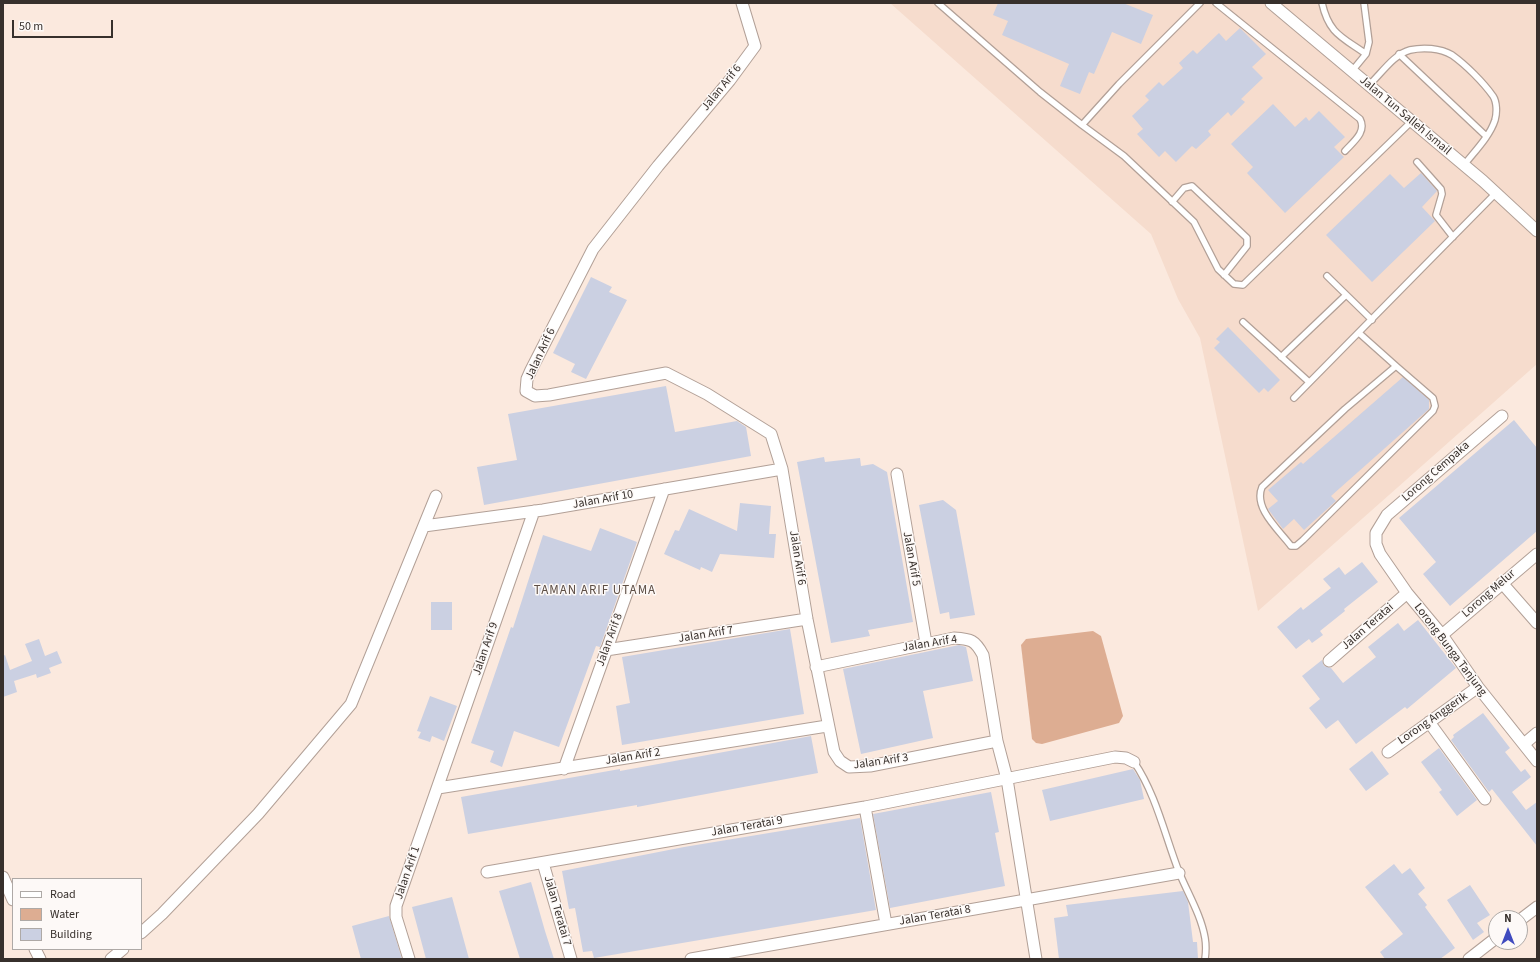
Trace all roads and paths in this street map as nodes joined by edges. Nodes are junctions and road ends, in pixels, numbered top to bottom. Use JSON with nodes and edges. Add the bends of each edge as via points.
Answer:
{"nodes":[{"id":1,"x":742,"y":3,"type":"edge"},
{"id":2,"x":939,"y":3,"type":"edge"},
{"id":3,"x":1200,"y":3,"type":"edge"},
{"id":4,"x":1216,"y":3,"type":"edge"},
{"id":5,"x":1271,"y":3,"type":"edge"},
{"id":6,"x":1322,"y":3,"type":"edge"},
{"id":7,"x":1364,"y":3,"type":"edge"},
{"id":8,"x":1366,"y":54,"type":"junction"},
{"id":9,"x":1399,"y":54,"type":"junction"},
{"id":10,"x":1352,"y":71,"type":"junction"},
{"id":11,"x":1369,"y":85,"type":"junction"},
{"id":12,"x":1412,"y":121,"type":"junction"},
{"id":13,"x":1082,"y":124,"type":"junction"},
{"id":14,"x":1486,"y":136,"type":"junction"},
{"id":15,"x":1345,"y":151,"type":"dead end"},
{"id":16,"x":1417,"y":162,"type":"dead end"},
{"id":17,"x":1464,"y":165,"type":"junction"},
{"id":18,"x":1496,"y":193,"type":"junction"},
{"id":19,"x":1172,"y":202,"type":"junction"},
{"id":20,"x":1537,"y":231,"type":"edge"},
{"id":21,"x":1453,"y":237,"type":"junction"},
{"id":22,"x":1224,"y":276,"type":"junction"},
{"id":23,"x":1327,"y":276,"type":"dead end"},
{"id":24,"x":1346,"y":295,"type":"junction"},
{"id":25,"x":1372,"y":320,"type":"junction"},
{"id":26,"x":1244,"y":322,"type":"dead end"},
{"id":27,"x":1359,"y":333,"type":"junction"},
{"id":28,"x":1281,"y":357,"type":"junction"},
{"id":29,"x":1396,"y":366,"type":"junction"},
{"id":30,"x":1309,"y":382,"type":"junction"},
{"id":31,"x":1294,"y":398,"type":"dead end"},
{"id":32,"x":1502,"y":416,"type":"dead end"},
{"id":33,"x":782,"y":469,"type":"junction"},
{"id":34,"x":897,"y":474,"type":"dead end"},
{"id":35,"x":664,"y":489,"type":"junction"},
{"id":36,"x":436,"y":496,"type":"dead end"},
{"id":37,"x":534,"y":511,"type":"junction"},
{"id":38,"x":424,"y":526,"type":"junction"},
{"id":39,"x":1376,"y":533,"type":"joint"},
{"id":40,"x":1537,"y":554,"type":"edge"},
{"id":41,"x":1502,"y":583,"type":"junction"},
{"id":42,"x":1407,"y":593,"type":"junction"},
{"id":43,"x":807,"y":619,"type":"junction"},
{"id":44,"x":1537,"y":623,"type":"edge"},
{"id":45,"x":1442,"y":635,"type":"junction"},
{"id":46,"x":926,"y":643,"type":"junction"},
{"id":47,"x":606,"y":650,"type":"junction"},
{"id":48,"x":1329,"y":660,"type":"dead end"},
{"id":49,"x":816,"y":667,"type":"junction"},
{"id":50,"x":1478,"y":687,"type":"junction"},
{"id":51,"x":1429,"y":722,"type":"junction"},
{"id":52,"x":827,"y":726,"type":"junction"},
{"id":53,"x":1537,"y":733,"type":"edge"},
{"id":54,"x":997,"y":742,"type":"junction"},
{"id":55,"x":1524,"y":744,"type":"junction"},
{"id":56,"x":1388,"y":752,"type":"dead end"},
{"id":57,"x":1537,"y":761,"type":"edge"},
{"id":58,"x":1134,"y":762,"type":"joint"},
{"id":59,"x":564,"y":768,"type":"junction"},
{"id":60,"x":1007,"y":779,"type":"junction"},
{"id":61,"x":438,"y":788,"type":"junction"},
{"id":62,"x":1485,"y":799,"type":"dead end"},
{"id":63,"x":865,"y":807,"type":"junction"},
{"id":64,"x":543,"y":863,"type":"junction"},
{"id":65,"x":487,"y":872,"type":"dead end"},
{"id":66,"x":1179,"y":872,"type":"junction"},
{"id":67,"x":3,"y":877,"type":"edge"},
{"id":68,"x":12,"y":898,"type":"edge"},
{"id":69,"x":1027,"y":900,"type":"junction"},
{"id":70,"x":1537,"y":907,"type":"edge"},
{"id":71,"x":1528,"y":914,"type":"edge"},
{"id":72,"x":886,"y":924,"type":"junction"},
{"id":73,"x":142,"y":932,"type":"edge"},
{"id":74,"x":1488,"y":944,"type":"edge"},
{"id":75,"x":36,"y":950,"type":"edge"},
{"id":76,"x":122,"y":950,"type":"edge"},
{"id":77,"x":40,"y":959,"type":"edge"},
{"id":78,"x":111,"y":959,"type":"edge"},
{"id":79,"x":409,"y":959,"type":"edge"},
{"id":80,"x":571,"y":959,"type":"edge"},
{"id":81,"x":690,"y":959,"type":"edge"},
{"id":82,"x":1036,"y":959,"type":"edge"},
{"id":83,"x":1205,"y":959,"type":"edge"},
{"id":84,"x":1469,"y":959,"type":"edge"}],
"edges":[{"from":1,"to":33,"type":"street","name":"Jalan Arif 6","via":[[755,46],[593,249],[531,370],[526,391],[535,396],[549,395],[666,373],[707,394],[771,434]]},
{"from":2,"to":13,"type":"lane","via":[[1040,92]]},
{"from":3,"to":13,"type":"lane"},
{"from":4,"to":15,"type":"lane","via":[[1360,119],[1363,124],[1362,131]]},
{"from":5,"to":10,"type":"street","name":"Jalan Tun Salleh Ismail"},
{"from":6,"to":8,"type":"lane","via":[[1327,23],[1332,30]]},
{"from":7,"to":8,"type":"lane","via":[[1369,42]]},
{"from":8,"to":10,"type":"lane"},
{"from":9,"to":11,"type":"lane"},
{"from":9,"to":14,"type":"lane"},
{"from":9,"to":14,"type":"lane","via":[[1431,48],[1451,55],[1471,72],[1494,97],[1495,119]]},
{"from":10,"to":11,"type":"street","name":"Jalan Tun Salleh Ismail"},
{"from":11,"to":12,"type":"street","name":"Jalan Tun Salleh Ismail"},
{"from":12,"to":17,"type":"street","name":"Jalan Tun Salleh Ismail"},
{"from":12,"to":22,"type":"lane","via":[[1243,285],[1234,284]]},
{"from":13,"to":19,"type":"lane","via":[[1124,156]]},
{"from":14,"to":17,"type":"lane"},
{"from":16,"to":21,"type":"lane","via":[[1441,189],[1436,215]]},
{"from":17,"to":18,"type":"street","name":"Jalan Tun Salleh Ismail"},
{"from":18,"to":20,"type":"street","name":"Jalan Tun Salleh Ismail"},
{"from":18,"to":21,"type":"lane"},
{"from":19,"to":22,"type":"lane","via":[[1194,222]]},
{"from":19,"to":22,"type":"lane","via":[[1184,188],[1192,186],[1247,238],[1247,246]]},
{"from":21,"to":25,"type":"lane"},
{"from":23,"to":24,"type":"lane"},
{"from":24,"to":25,"type":"lane"},
{"from":24,"to":28,"type":"lane"},
{"from":25,"to":27,"type":"lane"},
{"from":26,"to":28,"type":"lane"},
{"from":27,"to":29,"type":"lane"},
{"from":27,"to":30,"type":"lane"},
{"from":28,"to":30,"type":"lane"},
{"from":29,"to":29,"type":"lane","via":[[1433,398],[1433,411],[1303,540],[1296,546],[1291,546],[1261,506],[1258,495],[1262,487],[1345,409]]},
{"from":30,"to":31,"type":"lane"},
{"from":32,"to":39,"type":"street","name":"Lorong Cempaka","via":[[1387,515]]},
{"from":33,"to":35,"type":"street","name":"Jalan Arif 10"},
{"from":33,"to":43,"type":"street","name":"Jalan Arif 6"},
{"from":34,"to":46,"type":"street","name":"Jalan Arif 5"},
{"from":35,"to":37,"type":"street","name":"Jalan Arif 10"},
{"from":35,"to":47,"type":"street","name":"Jalan Arif 8"},
{"from":36,"to":38,"type":"street"},
{"from":37,"to":38,"type":"street","name":"Jalan Arif 10"},
{"from":37,"to":61,"type":"street","name":"Jalan Arif 9"},
{"from":38,"to":73,"type":"street","via":[[351,704],[258,814]]},
{"from":39,"to":42,"type":"street","name":"Lorong Bunga Tanjung","via":[[1376,544],[1380,554]]},
{"from":40,"to":41,"type":"street","name":"Lorong Melur"},
{"from":41,"to":44,"type":"street"},
{"from":41,"to":45,"type":"street","name":"Lorong Melur"},
{"from":42,"to":45,"type":"street","name":"Lorong Bunga Tanjung"},
{"from":42,"to":48,"type":"street","name":"Jalan Teratai"},
{"from":43,"to":47,"type":"street","name":"Jalan Arif 7"},
{"from":43,"to":49,"type":"street","name":"Jalan Arif 3"},
{"from":45,"to":50,"type":"street","name":"Lorong Bunga Tanjung"},
{"from":46,"to":49,"type":"street","name":"Jalan Arif 4"},
{"from":46,"to":54,"type":"street","name":"Jalan Arif 4","via":[[954,638],[967,639],[977,644],[983,655]]},
{"from":47,"to":59,"type":"street","name":"Jalan Arif 8"},
{"from":49,"to":52,"type":"street","name":"Jalan Arif 3"},
{"from":50,"to":51,"type":"street","name":"Lorong Anggerik"},
{"from":50,"to":55,"type":"street","name":"Lorong Bunga Tanjung"},
{"from":51,"to":56,"type":"street","name":"Lorong Anggerik"},
{"from":51,"to":62,"type":"street"},
{"from":52,"to":54,"type":"street","name":"Jalan Arif 3","via":[[834,752],[848,767],[870,766]]},
{"from":52,"to":59,"type":"street","name":"Jalan Arif 2"},
{"from":53,"to":55,"type":"street"},
{"from":54,"to":60,"type":"street","name":"Jalan Arif 4"},
{"from":55,"to":57,"type":"street","name":"Lorong Bunga Tanjung"},
{"from":58,"to":60,"type":"street","name":"Jalan Teratai 9","via":[[1115,757]]},
{"from":58,"to":66,"type":"lane","via":[[1155,806]]},
{"from":59,"to":61,"type":"street","name":"Jalan Arif 2"},
{"from":60,"to":63,"type":"street","name":"Jalan Teratai 9"},
{"from":60,"to":69,"type":"street","name":"Jalan Arif 4"},
{"from":61,"to":79,"type":"street","name":"Jalan Arif 1","via":[[396,906],[396,918]]},
{"from":63,"to":64,"type":"street","name":"Jalan Teratai 9"},
{"from":63,"to":72,"type":"street"},
{"from":64,"to":65,"type":"street","name":"Jalan Teratai 9"},
{"from":64,"to":80,"type":"street","name":"Jalan Teratai 7"},
{"from":66,"to":69,"type":"street","name":"Jalan Teratai 8"},
{"from":66,"to":83,"type":"lane","via":[[1202,925],[1206,939]]},
{"from":67,"to":68,"type":"street"},
{"from":69,"to":72,"type":"street","name":"Jalan Teratai 8"},
{"from":69,"to":82,"type":"street","name":"Jalan Arif 4"},
{"from":70,"to":71,"type":"street"},
{"from":72,"to":81,"type":"street","name":"Jalan Teratai 8"},
{"from":74,"to":84,"type":"street"},
{"from":75,"to":77,"type":"street"},
{"from":76,"to":78,"type":"street"}]}
